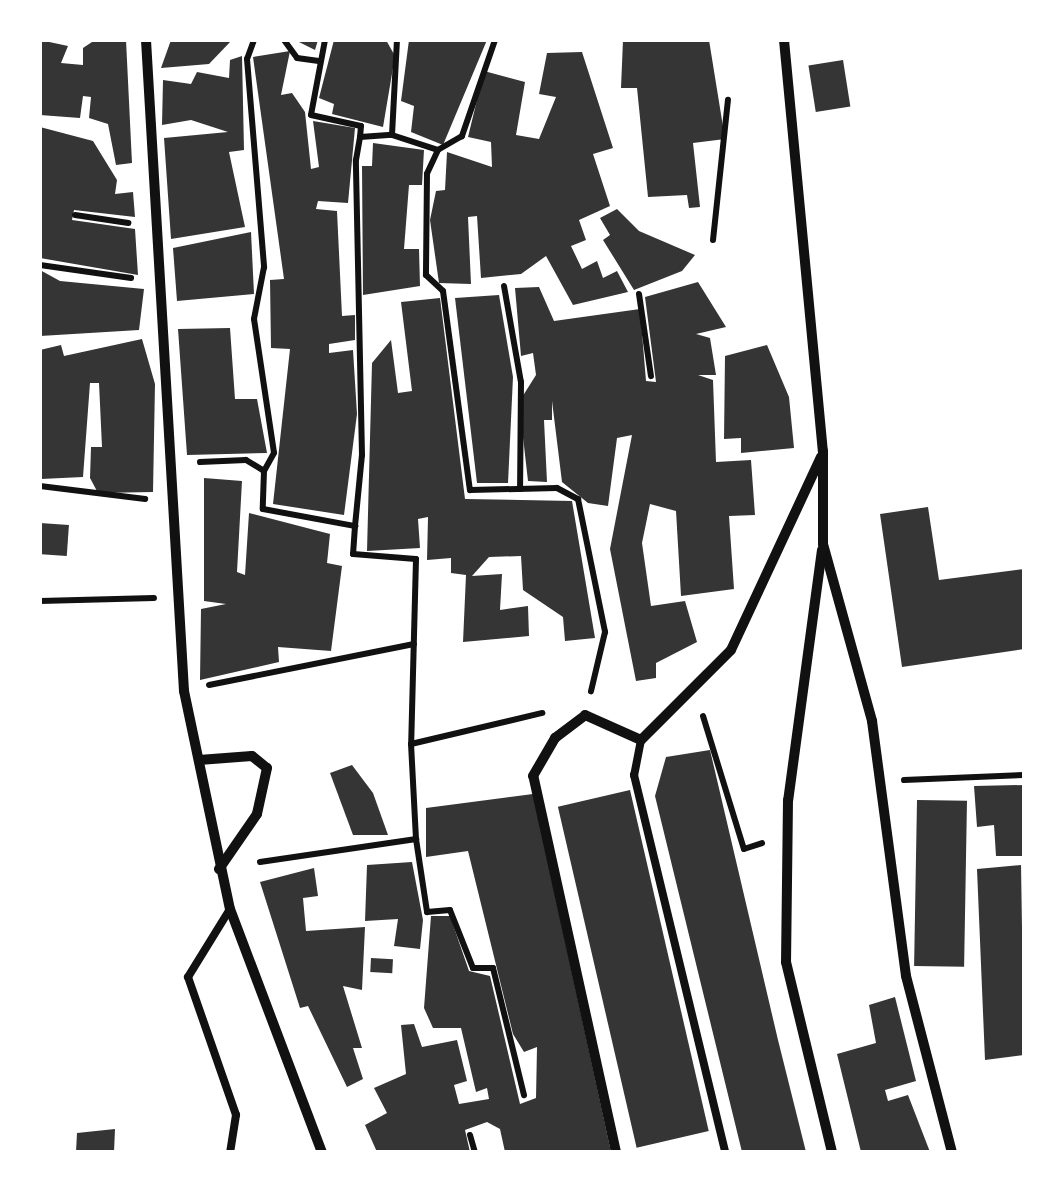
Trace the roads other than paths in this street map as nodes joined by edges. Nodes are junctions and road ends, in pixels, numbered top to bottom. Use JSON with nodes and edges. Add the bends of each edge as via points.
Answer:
{"nodes":[{"id":1,"x":146,"y":40,"type":"edge"},
{"id":2,"x":784,"y":40,"type":"edge"},
{"id":3,"x":823,"y":451,"type":"junction"},
{"id":4,"x":823,"y":544,"type":"junction"},
{"id":5,"x":641,"y":740,"type":"junction"},
{"id":6,"x":198,"y":760,"type":"junction"},
{"id":7,"x":219,"y":868,"type":"junction"},
{"id":8,"x":230,"y":909,"type":"junction"},
{"id":9,"x":230,"y":1152,"type":"edge"},
{"id":10,"x":322,"y":1152,"type":"edge"},
{"id":11,"x":616,"y":1152,"type":"edge"},
{"id":12,"x":725,"y":1152,"type":"edge"},
{"id":13,"x":832,"y":1152,"type":"edge"},
{"id":14,"x":952,"y":1152,"type":"edge"}],
"edges":[{"from":1,"to":6,"type":"street","via":[[176,598]]},
{"from":2,"to":3,"type":"street"},
{"from":3,"to":4,"type":"street"},
{"from":3,"to":5,"type":"street","via":[[758,602],[730,650]]},
{"from":4,"to":13,"type":"street","via":[[787,835],[786,962]]},
{"from":4,"to":14,"type":"street","via":[[883,781],[906,976]]},
{"from":5,"to":11,"type":"street","via":[[585,715],[556,738],[533,776]]},
{"from":5,"to":12,"type":"lane","via":[[634,775]]},
{"from":6,"to":7,"type":"street"},
{"from":6,"to":7,"type":"street","via":[[252,756],[267,768],[257,814]]},
{"from":7,"to":8,"type":"street"},
{"from":8,"to":9,"type":"lane","via":[[188,977],[236,1115]]},
{"from":8,"to":10,"type":"street"}]}
